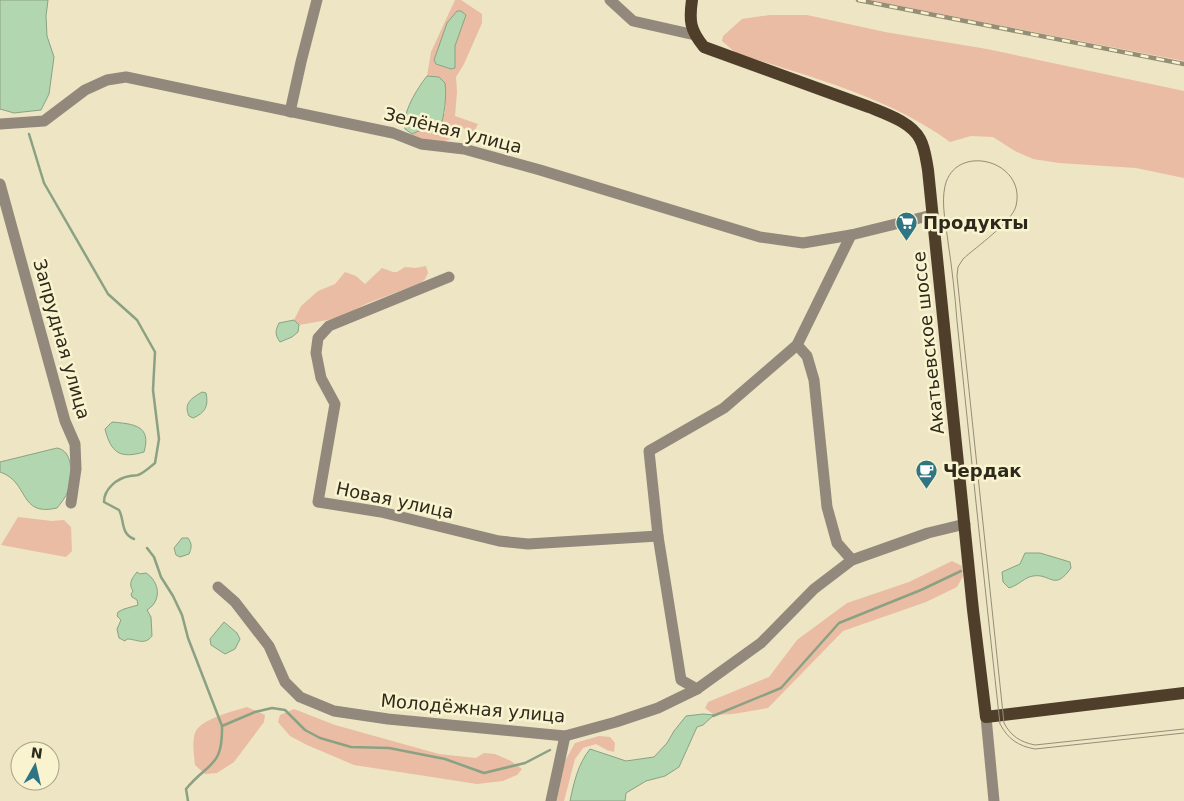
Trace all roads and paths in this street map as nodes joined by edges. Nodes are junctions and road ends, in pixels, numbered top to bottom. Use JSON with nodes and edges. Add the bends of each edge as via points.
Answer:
{"nodes":[{"id":1,"x":317,"y":0,"type":"edge"},
{"id":2,"x":610,"y":0,"type":"edge"},
{"id":3,"x":692,"y":0,"type":"edge"},
{"id":4,"x":695,"y":36,"type":"junction"},
{"id":5,"x":290,"y":112,"type":"junction"},
{"id":6,"x":0,"y":124,"type":"edge"},
{"id":7,"x":0,"y":184,"type":"edge"},
{"id":8,"x":932,"y":215,"type":"junction"},
{"id":9,"x":851,"y":235,"type":"junction"},
{"id":10,"x":449,"y":277,"type":"dead end"},
{"id":11,"x":797,"y":345,"type":"junction"},
{"id":12,"x":71,"y":503,"type":"dead end"},
{"id":13,"x":965,"y":524,"type":"junction"},
{"id":14,"x":658,"y":536,"type":"junction"},
{"id":15,"x":852,"y":560,"type":"junction"},
{"id":16,"x":218,"y":587,"type":"dead end"},
{"id":17,"x":697,"y":689,"type":"junction"},
{"id":18,"x":1184,"y":694,"type":"edge"},
{"id":19,"x":986,"y":717,"type":"junction"},
{"id":20,"x":565,"y":736,"type":"junction"},
{"id":21,"x":551,"y":801,"type":"edge"},
{"id":22,"x":994,"y":801,"type":"edge"}],
"edges":[{"from":1,"to":5,"type":"street"},
{"from":2,"to":4,"type":"street","via":[[633,21]]},
{"from":3,"to":4,"type":"main road","via":[[690,18]]},
{"from":4,"to":8,"type":"main road","name":"Акатьевское шоссе","via":[[704,47],[841,95],[914,130],[924,150]]},
{"from":5,"to":6,"type":"street","name":"Зелёная улица","via":[[126,77],[107,80],[85,90],[44,121]]},
{"from":5,"to":9,"type":"street","name":"Зелёная улица","via":[[393,133],[421,144],[464,149],[760,237],[803,243]]},
{"from":7,"to":12,"type":"street","name":"Запрудная улица","via":[[65,421],[75,444],[76,469]]},
{"from":8,"to":9,"type":"street","name":"Зелёная улица"},
{"from":8,"to":13,"type":"main road","name":"Акатьевское шоссе"},
{"from":9,"to":11,"type":"street"},
{"from":10,"to":14,"type":"street","name":"Новая улица","via":[[329,326],[318,338],[316,354],[321,378],[334,404],[318,502],[381,512],[499,541],[528,544]]},
{"from":11,"to":14,"type":"street","via":[[724,408],[649,451]]},
{"from":11,"to":15,"type":"street","via":[[808,356],[814,380],[827,507],[837,543]]},
{"from":13,"to":15,"type":"street","name":"Молодёжная улица","via":[[928,533]]},
{"from":13,"to":19,"type":"main road","name":"Акатьевское шоссе"},
{"from":14,"to":17,"type":"street","via":[[680,680]]},
{"from":15,"to":17,"type":"street","name":"Молодёжная улица","via":[[814,589],[761,643]]},
{"from":16,"to":20,"type":"street","name":"Молодёжная улица","via":[[233,598],[269,646],[285,682],[300,698],[334,710],[388,720]]},
{"from":17,"to":20,"type":"street","name":"Молодёжная улица","via":[[658,708]]},
{"from":18,"to":19,"type":"main road"},
{"from":19,"to":22,"type":"street","name":"Акатьевское шоссе"},
{"from":20,"to":21,"type":"street"}]}
